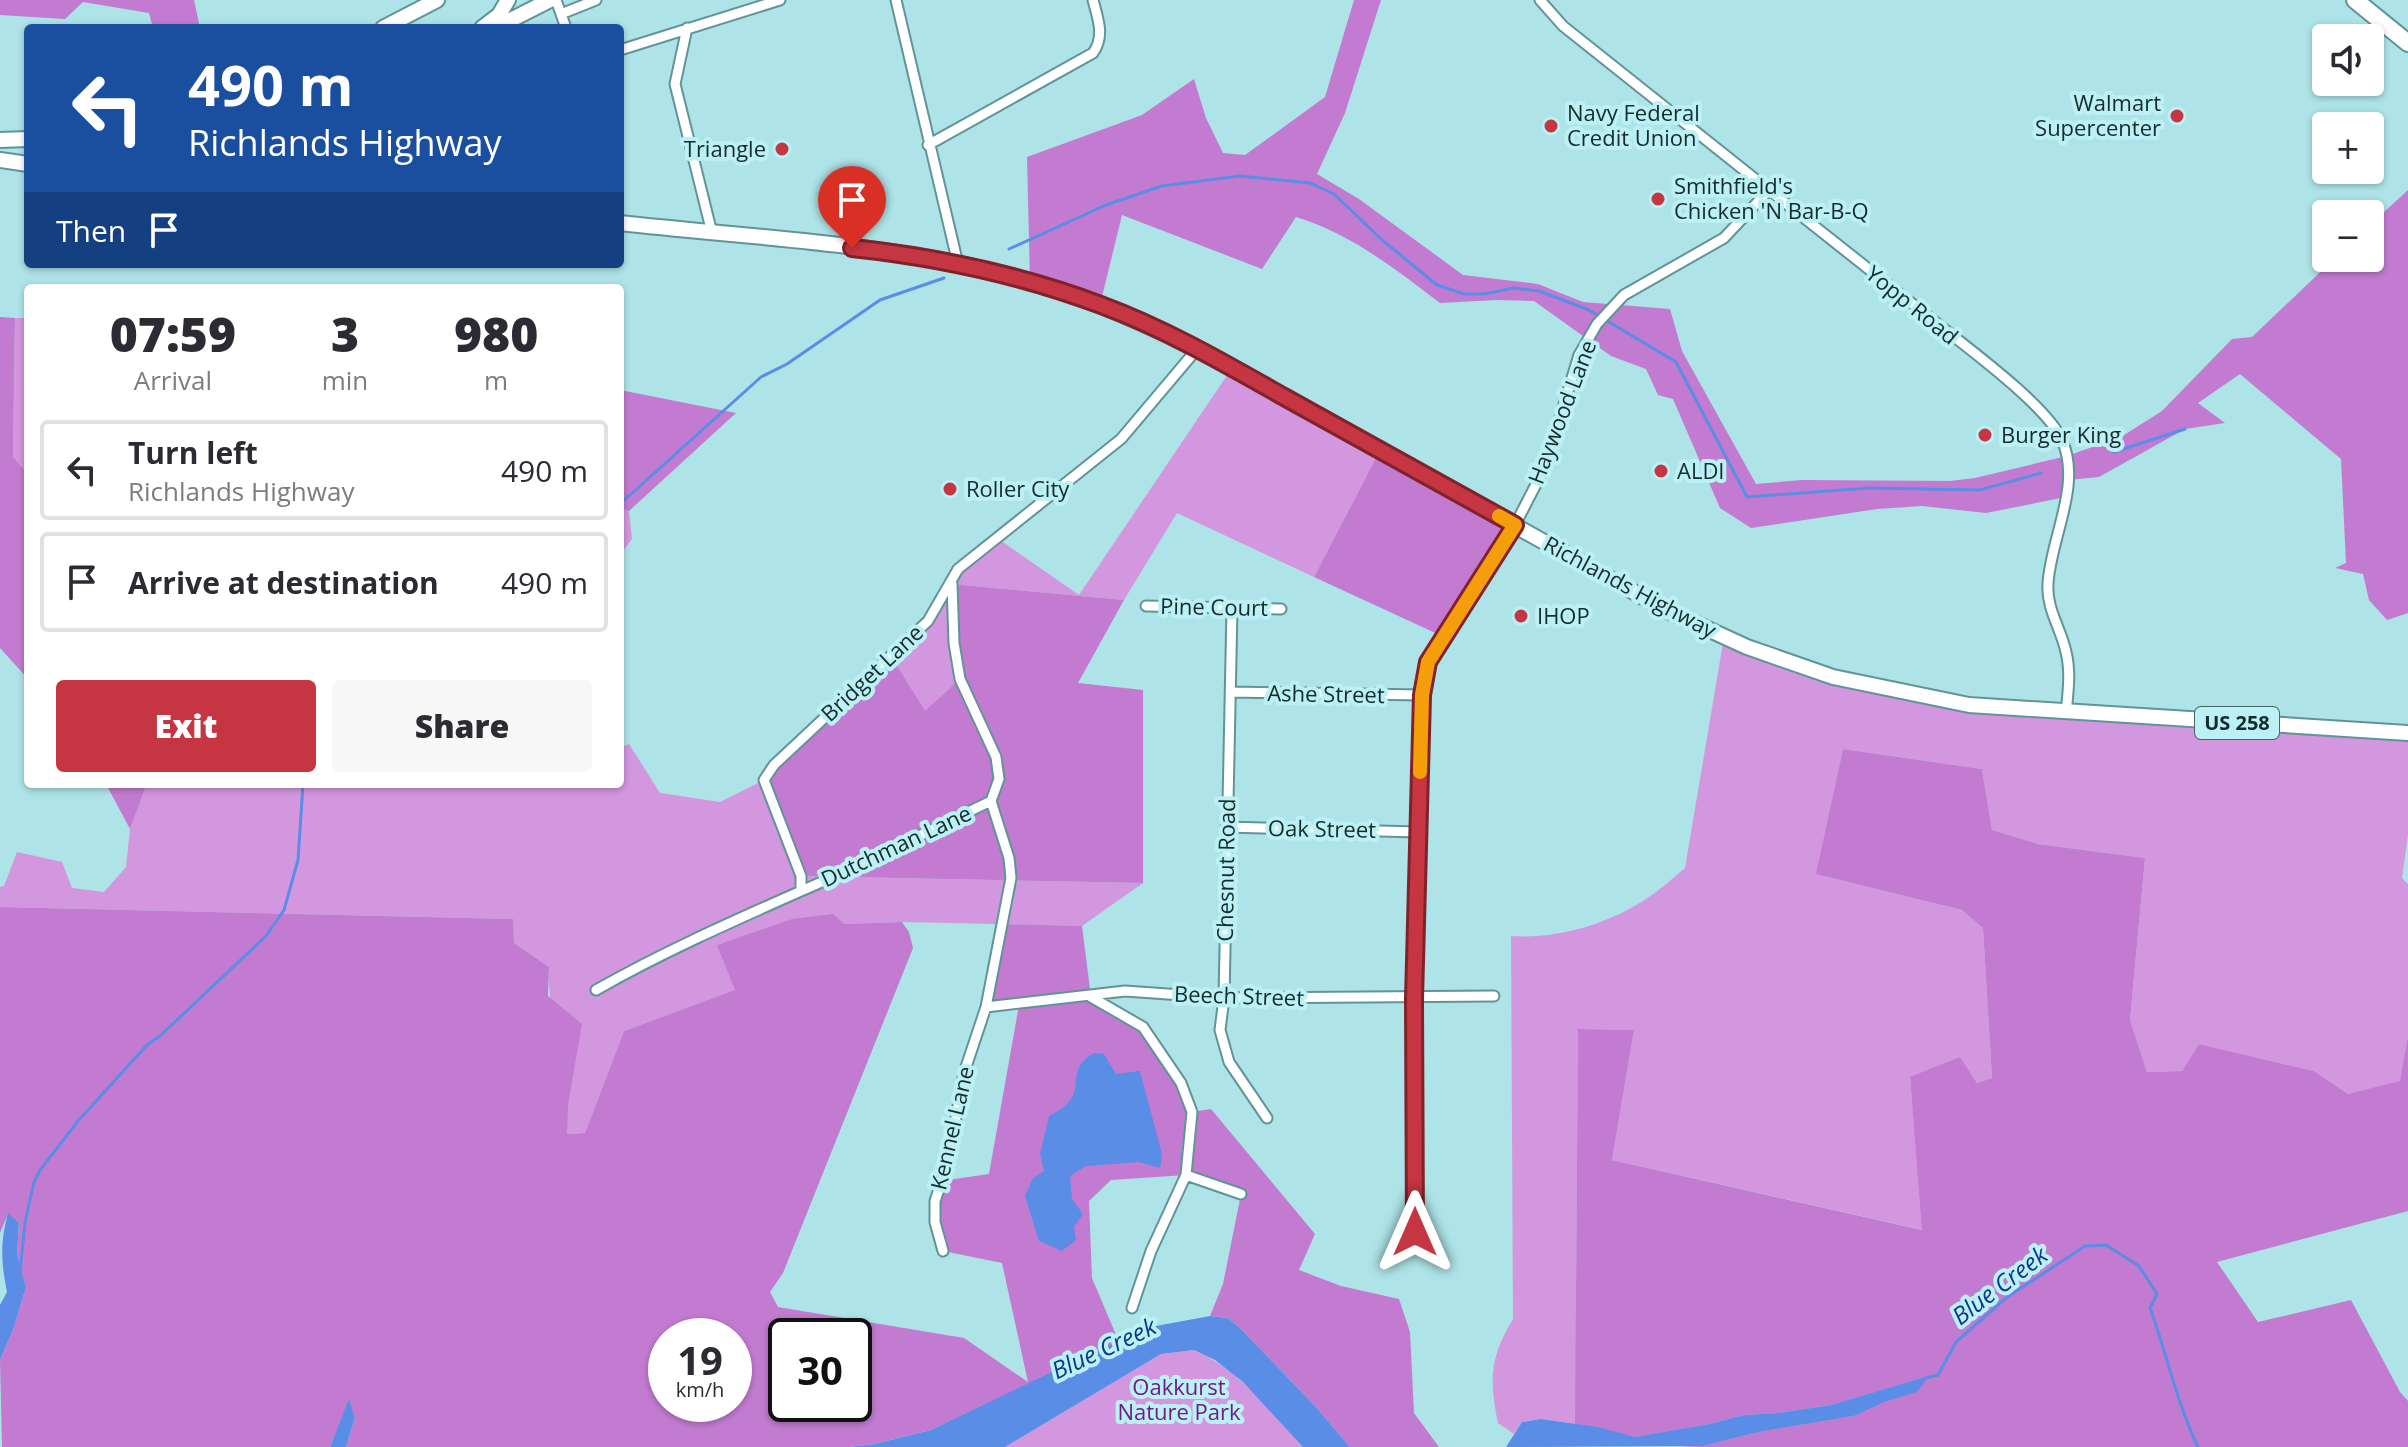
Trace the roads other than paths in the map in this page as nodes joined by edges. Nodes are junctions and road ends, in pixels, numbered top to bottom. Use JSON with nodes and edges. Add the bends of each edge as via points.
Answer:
{"nodes":[{"id":1,"x":437,"y":0,"type":"edge"},
{"id":2,"x":508,"y":0,"type":"edge"},
{"id":3,"x":550,"y":0,"type":"edge"},
{"id":4,"x":556,"y":0,"type":"edge"},
{"id":5,"x":596,"y":0,"type":"edge"},
{"id":6,"x":780,"y":0,"type":"edge"},
{"id":7,"x":896,"y":0,"type":"edge"},
{"id":8,"x":1093,"y":0,"type":"edge"},
{"id":9,"x":1540,"y":0,"type":"edge"},
{"id":10,"x":2355,"y":0,"type":"edge"},
{"id":11,"x":561,"y":14,"type":"junction"},
{"id":12,"x":391,"y":24,"type":"edge"},
{"id":13,"x":487,"y":24,"type":"edge"},
{"id":14,"x":503,"y":24,"type":"edge"},
{"id":15,"x":565,"y":24,"type":"edge"},
{"id":16,"x":687,"y":28,"type":"junction"},
{"id":17,"x":2408,"y":43,"type":"edge"},
{"id":18,"x":624,"y":49,"type":"edge"},
{"id":19,"x":24,"y":139,"type":"edge"},
{"id":20,"x":0,"y":140,"type":"edge"},
{"id":21,"x":928,"y":145,"type":"junction"},
{"id":22,"x":0,"y":160,"type":"edge"},
{"id":23,"x":24,"y":163,"type":"edge"},
{"id":24,"x":1769,"y":190,"type":"junction"},
{"id":25,"x":624,"y":223,"type":"edge"},
{"id":26,"x":712,"y":233,"type":"junction"},
{"id":27,"x":958,"y":264,"type":"junction"},
{"id":28,"x":1197,"y":349,"type":"junction"},
{"id":29,"x":1515,"y":525,"type":"junction"},
{"id":30,"x":952,"y":584,"type":"junction"},
{"id":31,"x":1146,"y":606,"type":"dead end"},
{"id":32,"x":1232,"y":608,"type":"junction"},
{"id":33,"x":1281,"y":609,"type":"dead end"},
{"id":34,"x":1231,"y":692,"type":"junction"},
{"id":35,"x":1422,"y":695,"type":"junction"},
{"id":36,"x":2066,"y":713,"type":"junction"},
{"id":37,"x":2408,"y":733,"type":"edge"},
{"id":38,"x":991,"y":801,"type":"junction"},
{"id":39,"x":1226,"y":827,"type":"junction"},
{"id":40,"x":1419,"y":832,"type":"junction"},
{"id":41,"x":801,"y":891,"type":"junction"},
{"id":42,"x":596,"y":990,"type":"dead end"},
{"id":43,"x":1494,"y":996,"type":"dead end"},
{"id":44,"x":1091,"y":997,"type":"junction"},
{"id":45,"x":1224,"y":998,"type":"junction"},
{"id":46,"x":1414,"y":999,"type":"junction"},
{"id":47,"x":986,"y":1007,"type":"junction"},
{"id":48,"x":1267,"y":1118,"type":"dead end"},
{"id":49,"x":1186,"y":1175,"type":"junction"},
{"id":50,"x":1241,"y":1194,"type":"dead end"},
{"id":51,"x":1415,"y":1232,"type":"dead end"},
{"id":52,"x":943,"y":1251,"type":"dead end"},
{"id":53,"x":1132,"y":1308,"type":"dead end"}],
"edges":[{"from":1,"to":12,"type":"main road"},
{"from":2,"to":13,"type":"main road"},
{"from":3,"to":14,"type":"main road"},
{"from":4,"to":11,"type":"street"},
{"from":5,"to":11,"type":"street"},
{"from":6,"to":16,"type":"street"},
{"from":7,"to":21,"type":"street"},
{"from":8,"to":21,"type":"street","via":[[1101,32],[1093,53]]},
{"from":9,"to":24,"type":"street","name":"Yopp Road","via":[[1563,26]]},
{"from":10,"to":17,"type":"highway"},
{"from":11,"to":15,"type":"street"},
{"from":16,"to":18,"type":"street"},
{"from":16,"to":26,"type":"street","via":[[675,84]]},
{"from":19,"to":20,"type":"main road"},
{"from":21,"to":27,"type":"street"},
{"from":22,"to":23,"type":"main road"},
{"from":24,"to":29,"type":"street","name":"Haywood Lane","via":[[1724,238],[1624,295],[1597,324],[1579,355],[1545,467]]},
{"from":24,"to":36,"type":"street","name":"Yopp Road","via":[[2027,399],[2061,439],[2067,456],[2066,497],[2048,585],[2050,611],[2066,653]]},
{"from":25,"to":26,"type":"main road","name":"Richlands Highway","number":"US 258"},
{"from":26,"to":27,"type":"main road","name":"Richlands Highway","number":"US 258"},
{"from":27,"to":28,"type":"main road","name":"Richlands Highway","number":"US 258","via":[[1100,305]]},
{"from":28,"to":29,"type":"main road","name":"Richlands Highway","number":"US 258"},
{"from":28,"to":30,"type":"street","name":"Bridget Lane","via":[[1121,439],[958,569]]},
{"from":29,"to":35,"type":"street","name":"Haywood Lane","via":[[1428,662]]},
{"from":29,"to":36,"type":"main road","name":"Richlands Highway","number":"US 258","via":[[1666,610],[1790,664],[1927,699]]},
{"from":30,"to":38,"type":"street","name":"Dutchman Lane","via":[[960,679],[996,757],[999,779]]},
{"from":30,"to":41,"type":"street","name":"Bridget Lane","via":[[928,621],[764,780],[801,876]]},
{"from":31,"to":32,"type":"street","name":"Pine Court"},
{"from":32,"to":33,"type":"street","name":"Pine Court"},
{"from":32,"to":34,"type":"street","name":"Chesnut Road"},
{"from":34,"to":35,"type":"street","name":"Ashe Street"},
{"from":34,"to":39,"type":"street","name":"Chesnut Road"},
{"from":35,"to":40,"type":"street","name":"Haywood Lane"},
{"from":36,"to":37,"type":"main road","name":"Richlands Highway","number":"US 258"},
{"from":38,"to":41,"type":"street","name":"Dutchman Lane"},
{"from":38,"to":47,"type":"street","name":"Kennel Lane","via":[[1011,878]]},
{"from":39,"to":40,"type":"street","name":"Oak Street"},
{"from":39,"to":45,"type":"street","name":"Chesnut Road"},
{"from":40,"to":46,"type":"street","name":"Haywood Lane"},
{"from":41,"to":42,"type":"street","name":"Dutchman Lane","via":[[656,955]]},
{"from":43,"to":46,"type":"street","name":"Beech Street"},
{"from":44,"to":45,"type":"street","name":"Beech Street","via":[[1125,991]]},
{"from":44,"to":47,"type":"street","name":"Beech Street"},
{"from":44,"to":49,"type":"street","via":[[1143,1027],[1181,1083],[1192,1112]]},
{"from":45,"to":46,"type":"street","name":"Beech Street"},
{"from":45,"to":48,"type":"street","name":"Chesnut Road","via":[[1220,1030],[1229,1062]]},
{"from":46,"to":51,"type":"street","name":"Haywood Lane"},
{"from":47,"to":52,"type":"street","name":"Kennel Lane","via":[[935,1201]]},
{"from":49,"to":50,"type":"street"},
{"from":49,"to":53,"type":"street"}]}
